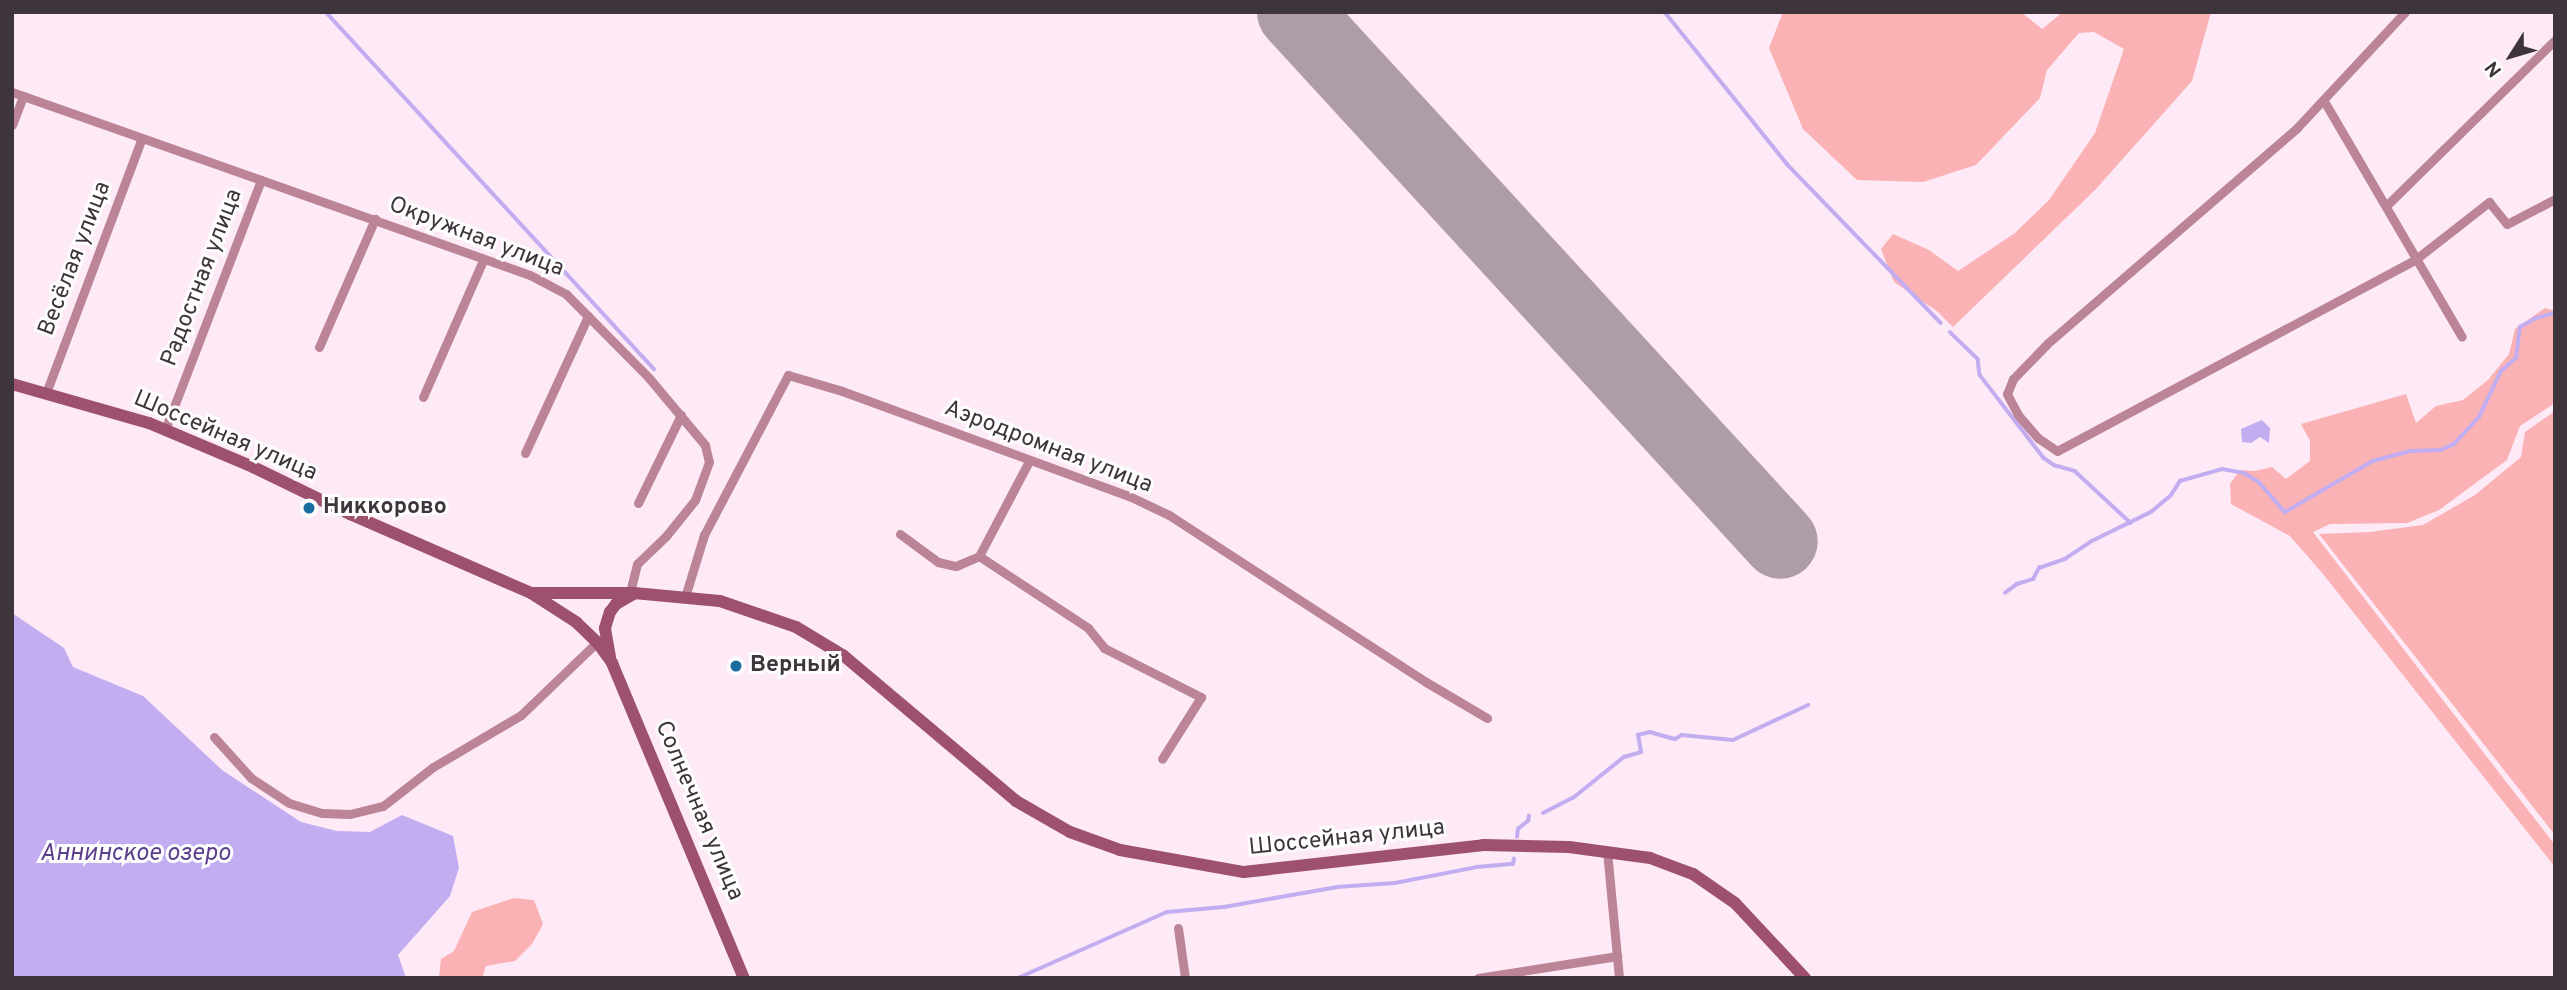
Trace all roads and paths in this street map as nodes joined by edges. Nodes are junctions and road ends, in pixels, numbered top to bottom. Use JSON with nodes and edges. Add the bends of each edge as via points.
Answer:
{"nodes":[{"id":1,"x":2405,"y":12,"type":"edge"},
{"id":2,"x":2555,"y":40,"type":"edge"},
{"id":3,"x":12,"y":92,"type":"edge"},
{"id":4,"x":23,"y":96,"type":"junction"},
{"id":5,"x":2324,"y":101,"type":"junction"},
{"id":6,"x":12,"y":125,"type":"edge"},
{"id":7,"x":142,"y":138,"type":"junction"},
{"id":8,"x":261,"y":180,"type":"junction"},
{"id":9,"x":2555,"y":199,"type":"edge"},
{"id":10,"x":2386,"y":206,"type":"junction"},
{"id":11,"x":375,"y":219,"type":"junction"},
{"id":12,"x":2416,"y":259,"type":"junction"},
{"id":13,"x":483,"y":260,"type":"junction"},
{"id":14,"x":588,"y":316,"type":"junction"},
{"id":15,"x":2462,"y":337,"type":"dead end"},
{"id":16,"x":319,"y":347,"type":"dead end"},
{"id":17,"x":12,"y":384,"type":"edge"},
{"id":18,"x":46,"y":393,"type":"junction"},
{"id":19,"x":423,"y":397,"type":"dead end"},
{"id":20,"x":681,"y":415,"type":"junction"},
{"id":21,"x":165,"y":430,"type":"junction"},
{"id":22,"x":525,"y":453,"type":"dead end"},
{"id":23,"x":1029,"y":461,"type":"junction"},
{"id":24,"x":638,"y":503,"type":"dead end"},
{"id":25,"x":900,"y":534,"type":"dead end"},
{"id":26,"x":979,"y":556,"type":"junction"},
{"id":27,"x":531,"y":593,"type":"junction"},
{"id":28,"x":632,"y":593,"type":"junction"},
{"id":29,"x":685,"y":597,"type":"junction"},
{"id":30,"x":597,"y":642,"type":"junction"},
{"id":31,"x":611,"y":661,"type":"junction"},
{"id":32,"x":1487,"y":718,"type":"dead end"},
{"id":33,"x":215,"y":737,"type":"dead end"},
{"id":34,"x":1162,"y":759,"type":"dead end"},
{"id":35,"x":1607,"y":851,"type":"junction"},
{"id":36,"x":1178,"y":928,"type":"dead end"},
{"id":37,"x":1618,"y":956,"type":"junction"},
{"id":38,"x":744,"y":978,"type":"edge"},
{"id":39,"x":1185,"y":978,"type":"edge"},
{"id":40,"x":1478,"y":978,"type":"edge"},
{"id":41,"x":1619,"y":978,"type":"edge"},
{"id":42,"x":1805,"y":978,"type":"edge"}],
"edges":[{"from":1,"to":5,"type":"street"},
{"from":2,"to":10,"type":"street"},
{"from":3,"to":4,"type":"street","name":"Окружная улица"},
{"from":4,"to":6,"type":"street"},
{"from":4,"to":7,"type":"street","name":"Окружная улица"},
{"from":5,"to":10,"type":"street"},
{"from":5,"to":12,"type":"street","via":[[2047,344],[2013,379],[2007,394],[2018,415],[2057,451]]},
{"from":7,"to":8,"type":"street","name":"Окружная улица"},
{"from":7,"to":18,"type":"street","name":"Весёлая улица"},
{"from":8,"to":11,"type":"street","name":"Окружная улица"},
{"from":8,"to":21,"type":"street","name":"Радостная улица"},
{"from":9,"to":12,"type":"street","via":[[2507,224],[2489,202]]},
{"from":10,"to":12,"type":"street"},
{"from":11,"to":13,"type":"street","name":"Окружная улица"},
{"from":11,"to":16,"type":"street"},
{"from":12,"to":15,"type":"street"},
{"from":13,"to":14,"type":"street","name":"Окружная улица","via":[[551,284]]},
{"from":13,"to":19,"type":"street"},
{"from":14,"to":20,"type":"street","name":"Окружная улица"},
{"from":14,"to":22,"type":"street"},
{"from":17,"to":18,"type":"main road","name":"Шоссейная улица"},
{"from":18,"to":21,"type":"main road","name":"Шоссейная улица"},
{"from":20,"to":24,"type":"street"},
{"from":20,"to":28,"type":"street","name":"Окружная улица","via":[[705,445],[709,462],[705,480],[666,536],[637,564]]},
{"from":21,"to":27,"type":"main road","name":"Шоссейная улица"},
{"from":23,"to":26,"type":"street"},
{"from":23,"to":29,"type":"street","name":"Аэродромная улица","via":[[788,374],[704,535]]},
{"from":23,"to":32,"type":"street","name":"Аэродромная улица","via":[[1129,496],[1192,528]]},
{"from":25,"to":26,"type":"street","via":[[938,562],[956,566]]},
{"from":26,"to":34,"type":"street","via":[[1088,628],[1104,648],[1201,697]]},
{"from":27,"to":28,"type":"main road","name":"Шоссейная улица"},
{"from":27,"to":30,"type":"main road","name":"Шоссейная улица","via":[[576,622]]},
{"from":28,"to":29,"type":"main road","name":"Шоссейная улица"},
{"from":28,"to":31,"type":"main road","via":[[616,604],[605,628]]},
{"from":29,"to":35,"type":"main road","name":"Шоссейная улица","via":[[720,601],[796,627],[844,656],[1016,801],[1070,832],[1120,850],[1244,872],[1483,845]]},
{"from":30,"to":31,"type":"main road","name":"Шоссейная улица"},
{"from":30,"to":33,"type":"street","via":[[521,715],[433,767],[383,806],[350,814],[322,813],[289,803],[251,778]]},
{"from":31,"to":38,"type":"main road","name":"Солнечная улица"},
{"from":35,"to":37,"type":"street"},
{"from":35,"to":42,"type":"main road","name":"Шоссейная улица","via":[[1693,874],[1735,903]]},
{"from":36,"to":39,"type":"street"},
{"from":37,"to":40,"type":"street"},
{"from":37,"to":41,"type":"street"}]}
